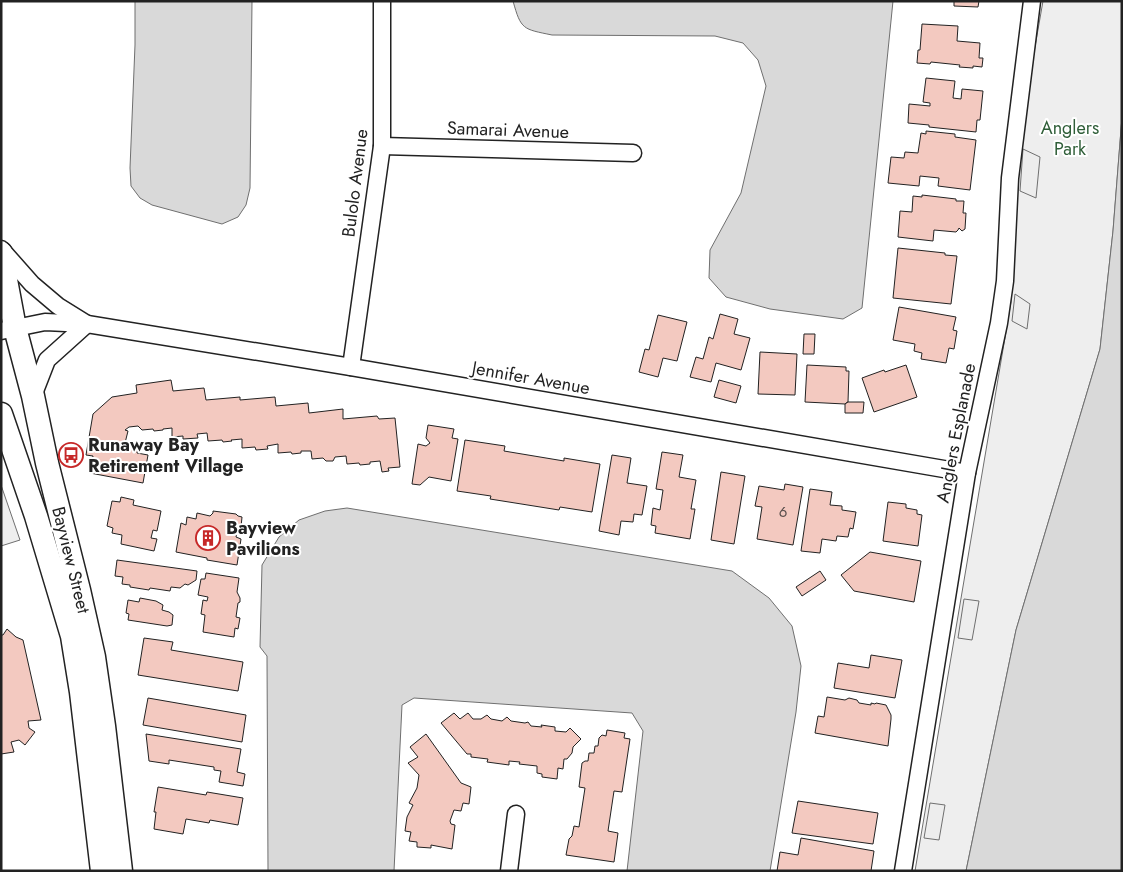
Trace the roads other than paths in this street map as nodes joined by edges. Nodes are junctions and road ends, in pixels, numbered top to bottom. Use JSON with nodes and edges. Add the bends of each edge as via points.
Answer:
{"nodes":[{"id":1,"x":382,"y":1,"type":"edge"},
{"id":2,"x":1032,"y":1,"type":"edge"},
{"id":3,"x":382,"y":146,"type":"junction"},
{"id":4,"x":633,"y":153,"type":"dead end"},
{"id":5,"x":1,"y":249,"type":"edge"},
{"id":6,"x":1,"y":253,"type":"edge"},
{"id":7,"x":87,"y":324,"type":"junction"},
{"id":8,"x":8,"y":330,"type":"edge"},
{"id":9,"x":351,"y":367,"type":"junction"},
{"id":10,"x":33,"y":396,"type":"junction"},
{"id":11,"x":1,"y":414,"type":"edge"},
{"id":12,"x":50,"y":472,"type":"junction"},
{"id":13,"x":967,"y":473,"type":"junction"},
{"id":14,"x":24,"y":481,"type":"junction"},
{"id":15,"x":516,"y":814,"type":"dead end"},
{"id":16,"x":102,"y":871,"type":"edge"},
{"id":17,"x":121,"y":871,"type":"edge"},
{"id":18,"x":509,"y":871,"type":"edge"},
{"id":19,"x":903,"y":871,"type":"edge"}],
"edges":[{"from":1,"to":3,"type":"street","name":"Bulolo Avenue"},
{"from":2,"to":13,"type":"street","name":"Anglers Esplanade","via":[[1010,178],[1005,281]]},
{"from":3,"to":4,"type":"street","name":"Samarai Avenue"},
{"from":3,"to":9,"type":"street","name":"Bulolo Avenue"},
{"from":5,"to":7,"type":"street","name":"Jennifer Avenue","via":[[32,284]]},
{"from":6,"to":8,"type":"main road","name":"Bayview Street"},
{"from":7,"to":8,"type":"street","name":"Jennifer Avenue","via":[[46,322]]},
{"from":7,"to":9,"type":"street","name":"Jennifer Avenue"},
{"from":7,"to":10,"type":"street","via":[[47,360]]},
{"from":8,"to":10,"type":"main road","name":"Bayview Street"},
{"from":9,"to":13,"type":"street","name":"Jennifer Avenue"},
{"from":10,"to":12,"type":"main road","name":"Bayview Street"},
{"from":11,"to":14,"type":"main road","name":"Bayview Street"},
{"from":12,"to":14,"type":"main road","via":[[39,480]]},
{"from":12,"to":17,"type":"main road","name":"Bayview Street","via":[[94,657]]},
{"from":13,"to":19,"type":"street","name":"Anglers Esplanade"},
{"from":14,"to":16,"type":"main road","name":"Bayview Street","via":[[72,636]]},
{"from":15,"to":18,"type":"street"}]}
